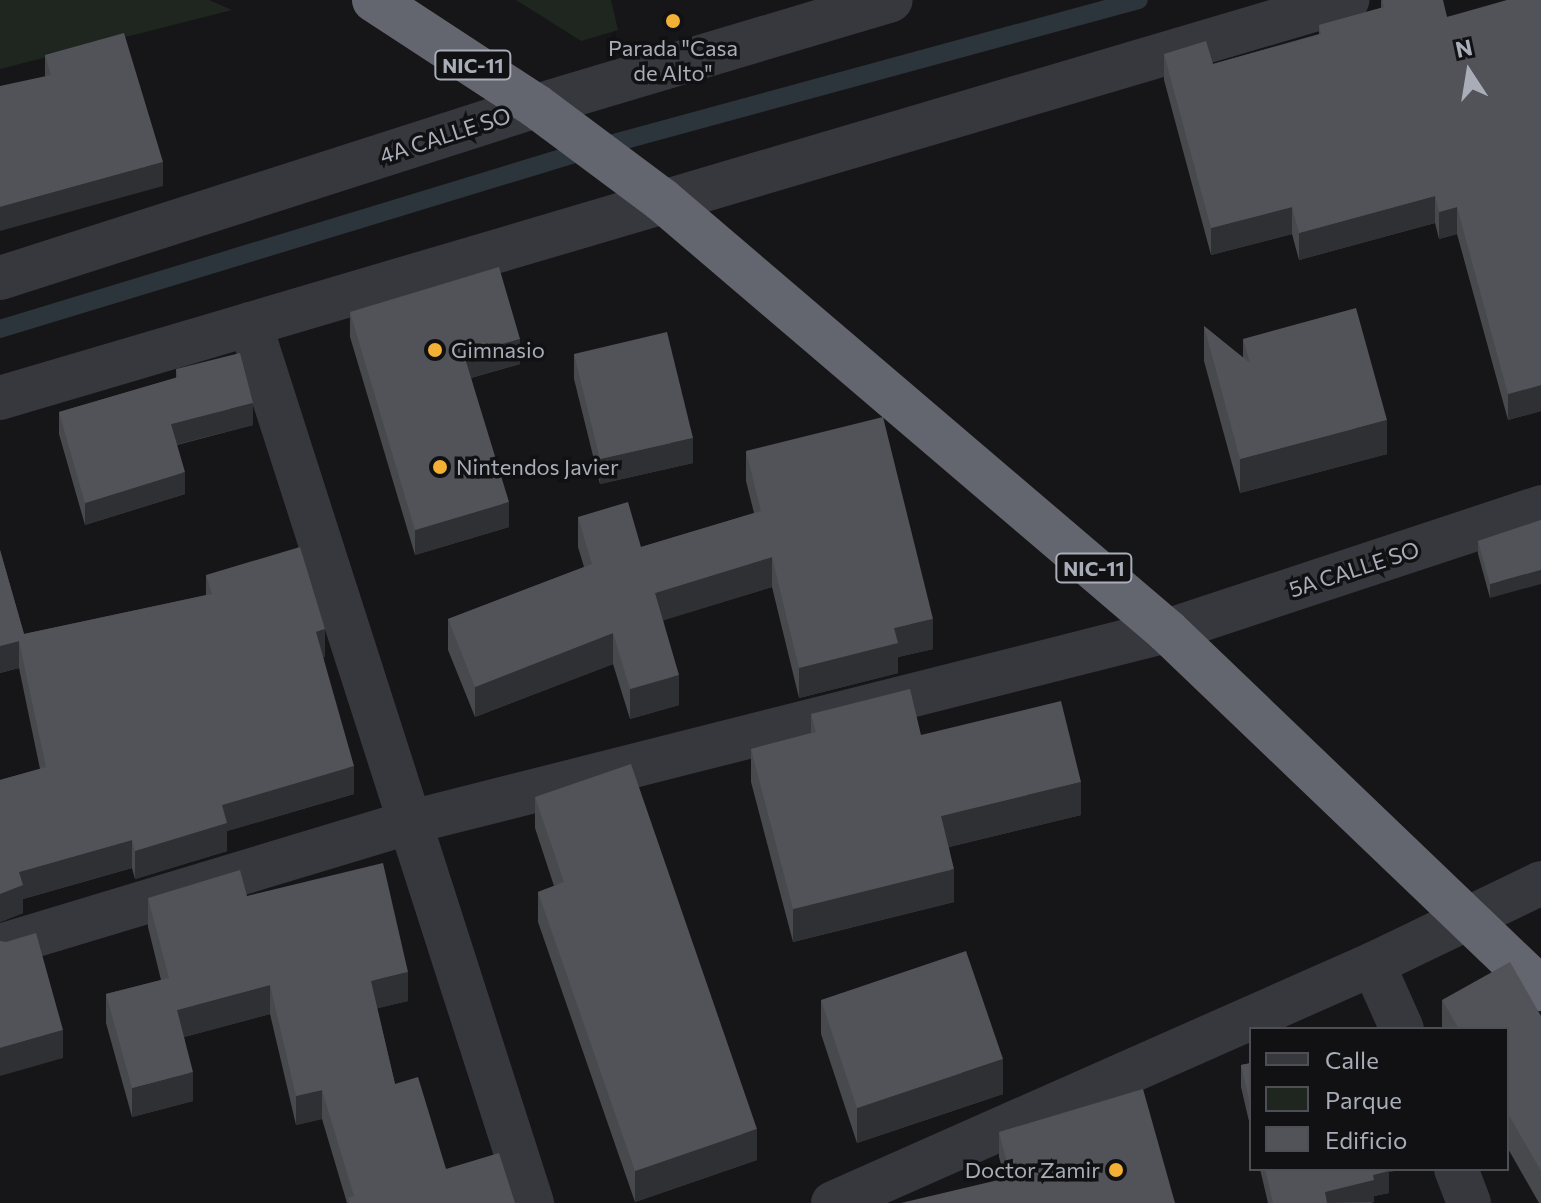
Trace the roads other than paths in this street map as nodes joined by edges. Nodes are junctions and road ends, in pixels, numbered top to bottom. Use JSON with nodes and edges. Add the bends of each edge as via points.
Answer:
{"nodes":[{"id":1,"x":374,"y":0,"type":"edge"},
{"id":2,"x":891,"y":0,"type":"edge"},
{"id":3,"x":1347,"y":0,"type":"edge"},
{"id":4,"x":536,"y":106,"type":"junction"},
{"id":5,"x":662,"y":200,"type":"junction"},
{"id":6,"x":0,"y":278,"type":"edge"},
{"id":7,"x":250,"y":324,"type":"junction"},
{"id":8,"x":0,"y":398,"type":"edge"},
{"id":9,"x":1541,"y":507,"type":"edge"},
{"id":10,"x":1167,"y":631,"type":"junction"},
{"id":11,"x":407,"y":823,"type":"junction"},
{"id":12,"x":1541,"y":883,"type":"edge"},
{"id":13,"x":1465,"y":917,"type":"junction"},
{"id":14,"x":0,"y":946,"type":"edge"},
{"id":15,"x":1373,"y":964,"type":"junction"},
{"id":16,"x":1541,"y":989,"type":"edge"},
{"id":17,"x":1401,"y":1027,"type":"edge"},
{"id":18,"x":1457,"y":1171,"type":"edge"},
{"id":19,"x":532,"y":1203,"type":"edge"},
{"id":20,"x":833,"y":1203,"type":"edge"},
{"id":21,"x":1469,"y":1203,"type":"edge"}],
"edges":[{"from":1,"to":4,"type":"highway","number":"NIC-11"},
{"from":2,"to":4,"type":"street","name":"4A CALLE SO"},
{"from":3,"to":5,"type":"street"},
{"from":4,"to":5,"type":"highway","number":"NIC-11"},
{"from":4,"to":6,"type":"street","name":"4A CALLE SO"},
{"from":5,"to":7,"type":"street"},
{"from":5,"to":10,"type":"highway","number":"NIC-11"},
{"from":7,"to":8,"type":"street"},
{"from":7,"to":11,"type":"street"},
{"from":9,"to":10,"type":"street","name":"5A CALLE SO"},
{"from":10,"to":11,"type":"street","name":"5A CALLE SO"},
{"from":10,"to":13,"type":"highway","number":"NIC-11"},
{"from":11,"to":14,"type":"street","name":"5A CALLE SO"},
{"from":11,"to":19,"type":"street"},
{"from":12,"to":13,"type":"street"},
{"from":13,"to":15,"type":"street"},
{"from":13,"to":16,"type":"highway","number":"NIC-11"},
{"from":15,"to":17,"type":"street"},
{"from":15,"to":20,"type":"street"},
{"from":18,"to":21,"type":"street"}]}
